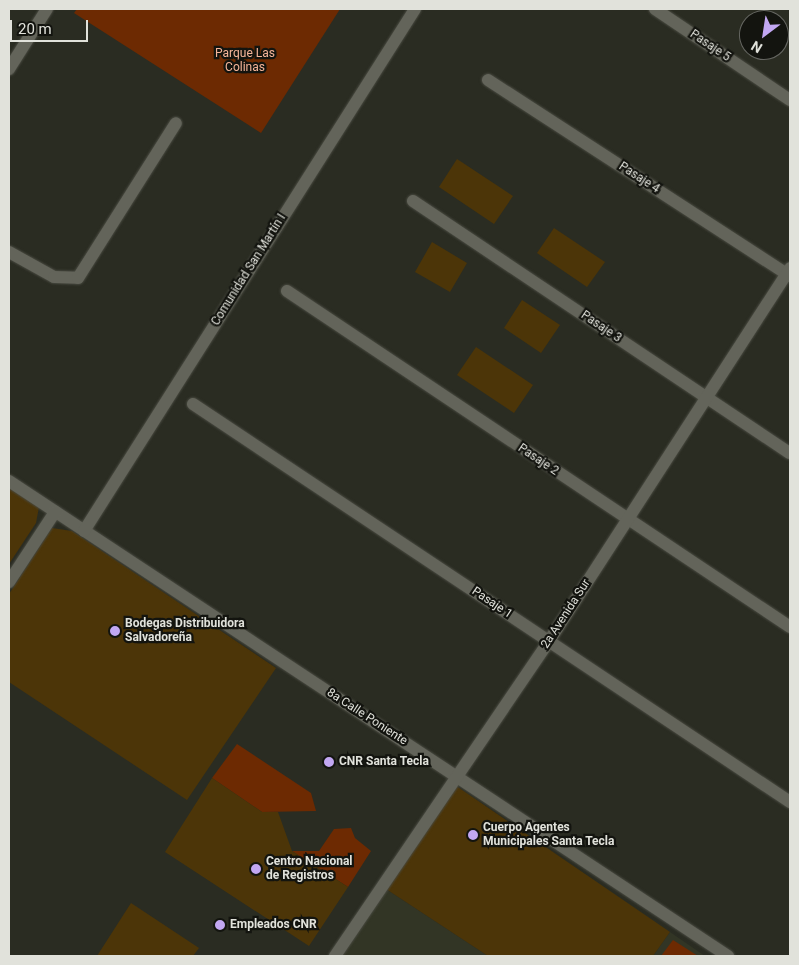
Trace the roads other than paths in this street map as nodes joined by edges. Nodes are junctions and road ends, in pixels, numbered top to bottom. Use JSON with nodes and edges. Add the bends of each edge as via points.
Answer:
{"nodes":[{"id":1,"x":47,"y":9,"type":"edge"},
{"id":2,"x":415,"y":9,"type":"edge"},
{"id":3,"x":655,"y":9,"type":"edge"},
{"id":4,"x":9,"y":69,"type":"edge"},
{"id":5,"x":488,"y":80,"type":"dead end"},
{"id":6,"x":790,"y":100,"type":"edge"},
{"id":7,"x":176,"y":123,"type":"dead end"},
{"id":8,"x":413,"y":201,"type":"dead end"},
{"id":9,"x":9,"y":252,"type":"edge"},
{"id":10,"x":789,"y":272,"type":"edge"},
{"id":11,"x":287,"y":291,"type":"dead end"},
{"id":12,"x":706,"y":398,"type":"junction"},
{"id":13,"x":193,"y":404,"type":"dead end"},
{"id":14,"x":790,"y":453,"type":"edge"},
{"id":15,"x":9,"y":481,"type":"edge"},
{"id":16,"x":55,"y":512,"type":"junction"},
{"id":17,"x":628,"y":520,"type":"junction"},
{"id":18,"x":84,"y":531,"type":"junction"},
{"id":19,"x":9,"y":582,"type":"edge"},
{"id":20,"x":790,"y":627,"type":"edge"},
{"id":21,"x":549,"y":641,"type":"junction"},
{"id":22,"x":455,"y":775,"type":"junction"},
{"id":23,"x":790,"y":802,"type":"edge"},
{"id":24,"x":335,"y":956,"type":"edge"},
{"id":25,"x":728,"y":956,"type":"edge"}],
"edges":[{"from":1,"to":4,"type":"street"},
{"from":2,"to":18,"type":"street","name":"Comunidad San Martín I"},
{"from":3,"to":6,"type":"street","name":"Pasaje 5"},
{"from":5,"to":10,"type":"street","name":"Pasaje 4"},
{"from":7,"to":9,"type":"street","via":[[78,278],[54,277]]},
{"from":8,"to":12,"type":"street","name":"Pasaje 3"},
{"from":10,"to":12,"type":"street","name":"2a Avenida Sur"},
{"from":11,"to":17,"type":"street","name":"Pasaje 2"},
{"from":12,"to":14,"type":"street","name":"Pasaje 3"},
{"from":12,"to":17,"type":"street","name":"2a Avenida Sur"},
{"from":13,"to":21,"type":"street","name":"Pasaje 1"},
{"from":15,"to":16,"type":"street","name":"8a Calle Poniente"},
{"from":16,"to":18,"type":"street","name":"8a Calle Poniente"},
{"from":16,"to":19,"type":"street"},
{"from":17,"to":20,"type":"street","name":"Pasaje 2"},
{"from":17,"to":21,"type":"street","name":"2a Avenida Sur"},
{"from":18,"to":22,"type":"street","name":"8a Calle Poniente"},
{"from":21,"to":22,"type":"street","name":"2a Avenida Sur"},
{"from":21,"to":23,"type":"street","name":"Pasaje 1"},
{"from":22,"to":24,"type":"street","name":"2a Avenida Sur"},
{"from":22,"to":25,"type":"street","name":"8a Calle Poniente"}]}
